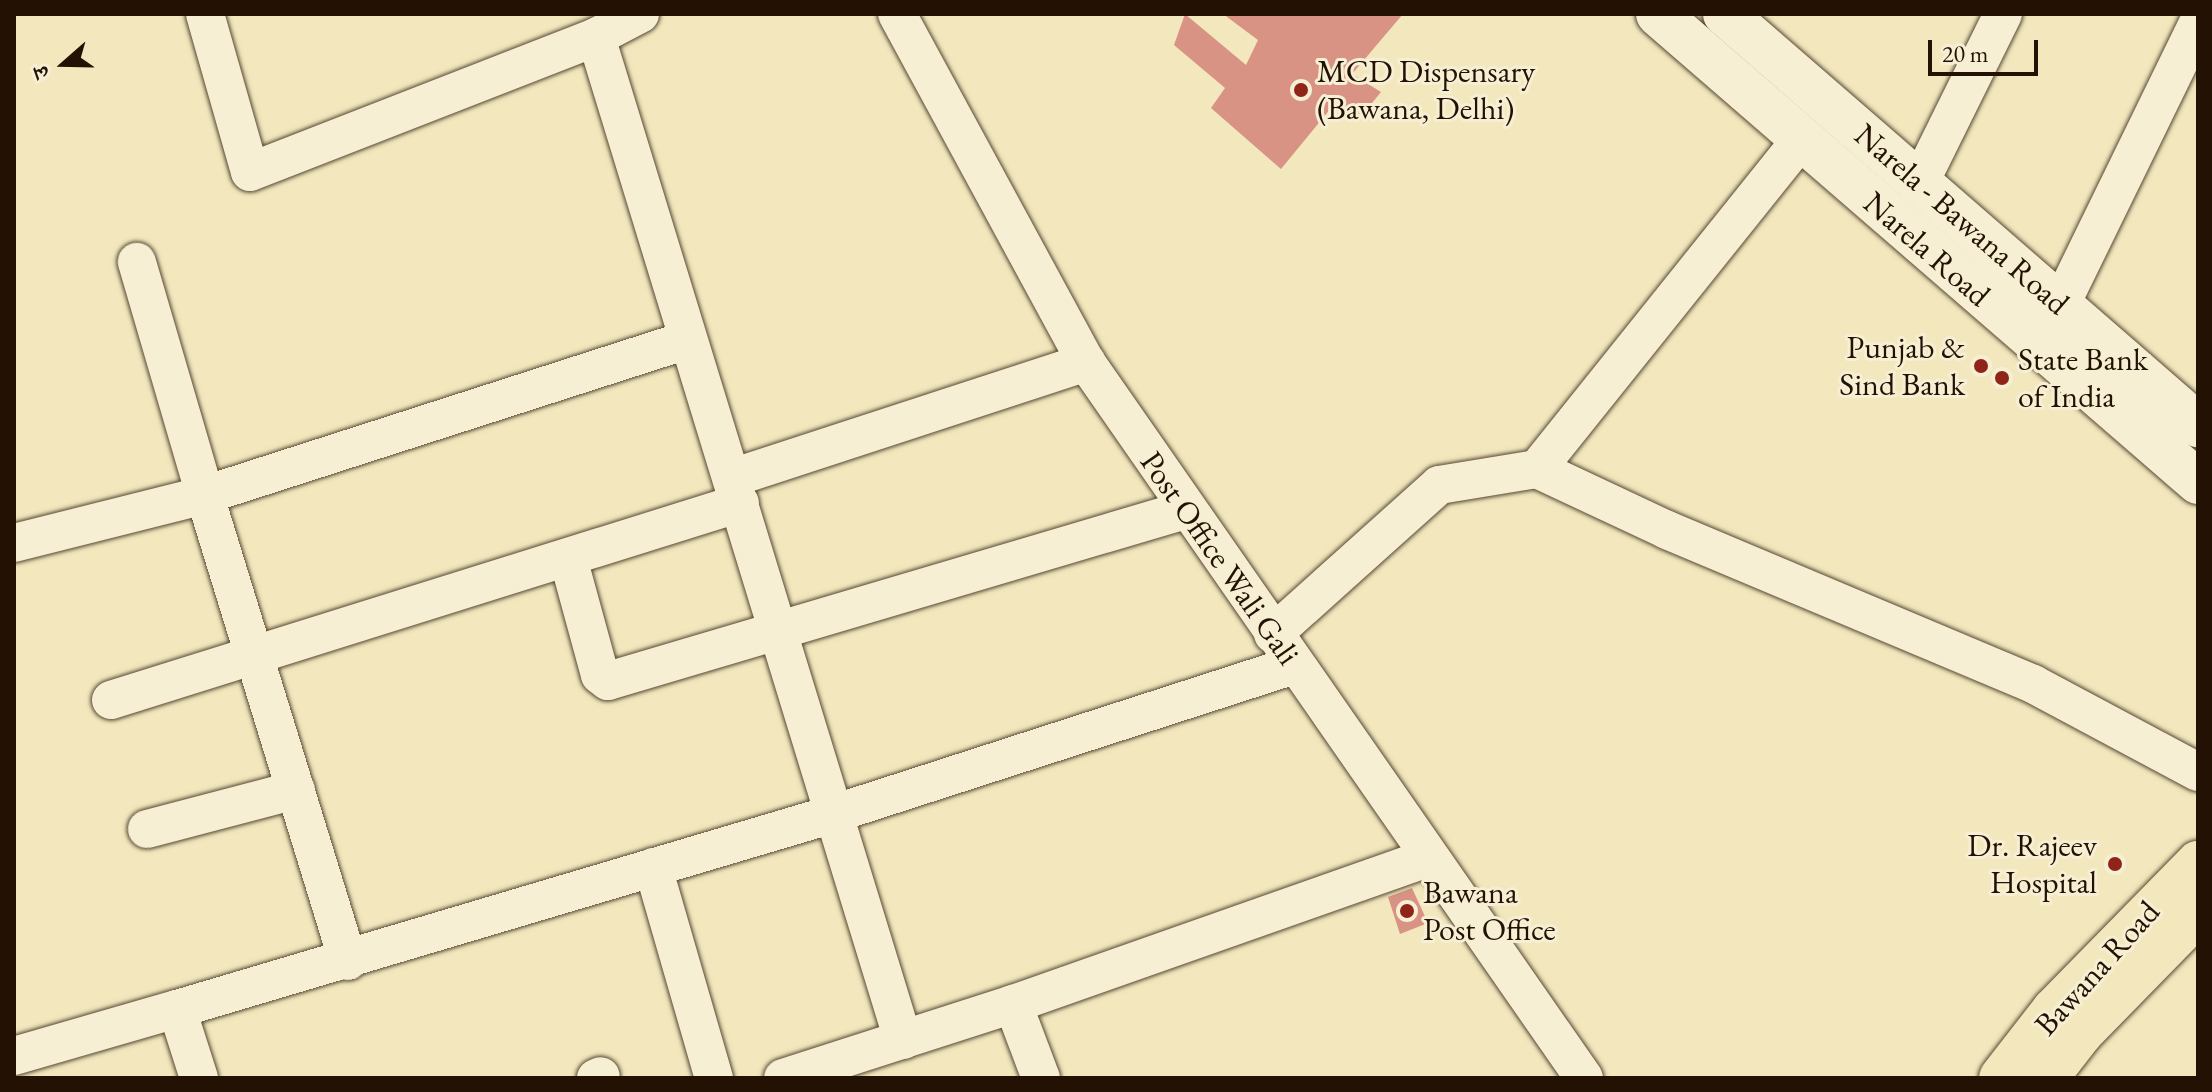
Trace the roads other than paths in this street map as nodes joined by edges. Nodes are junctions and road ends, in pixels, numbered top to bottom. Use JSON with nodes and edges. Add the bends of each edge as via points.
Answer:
{"nodes":[{"id":1,"x":205,"y":14,"type":"edge"},
{"id":2,"x":640,"y":14,"type":"edge"},
{"id":3,"x":897,"y":14,"type":"edge"},
{"id":4,"x":1658,"y":14,"type":"edge"},
{"id":5,"x":2003,"y":14,"type":"edge"},
{"id":6,"x":2198,"y":23,"type":"edge"},
{"id":7,"x":1738,"y":24,"type":"edge"},
{"id":8,"x":596,"y":37,"type":"junction"},
{"id":9,"x":1724,"y":70,"type":"junction"},
{"id":10,"x":1801,"y":139,"type":"junction"},
{"id":11,"x":1918,"y":186,"type":"junction"},
{"id":12,"x":137,"y":262,"type":"dead end"},
{"id":13,"x":2061,"y":304,"type":"junction"},
{"id":14,"x":687,"y":340,"type":"junction"},
{"id":15,"x":1086,"y":362,"type":"junction"},
{"id":16,"x":2198,"y":425,"type":"edge"},
{"id":17,"x":1537,"y":469,"type":"junction"},
{"id":18,"x":2198,"y":482,"type":"edge"},
{"id":19,"x":736,"y":491,"type":"junction"},
{"id":20,"x":205,"y":495,"type":"junction"},
{"id":21,"x":1185,"y":510,"type":"junction"},
{"id":22,"x":14,"y":543,"type":"edge"},
{"id":23,"x":568,"y":558,"type":"junction"},
{"id":24,"x":777,"y":632,"type":"junction"},
{"id":25,"x":1273,"y":634,"type":"junction"},
{"id":26,"x":256,"y":659,"type":"junction"},
{"id":27,"x":1294,"y":665,"type":"junction"},
{"id":28,"x":111,"y":700,"type":"dead end"},
{"id":29,"x":2198,"y":772,"type":"edge"},
{"id":30,"x":296,"y":790,"type":"junction"},
{"id":31,"x":830,"y":815,"type":"junction"},
{"id":32,"x":147,"y":829,"type":"dead end"},
{"id":33,"x":1427,"y":858,"type":"junction"},
{"id":34,"x":653,"y":867,"type":"junction"},
{"id":35,"x":2194,"y":896,"type":"edge"},
{"id":36,"x":348,"y":961,"type":"junction"},
{"id":37,"x":1013,"y":1004,"type":"junction"},
{"id":38,"x":177,"y":1009,"type":"junction"},
{"id":39,"x":903,"y":1040,"type":"junction"},
{"id":40,"x":14,"y":1056,"type":"edge"},
{"id":41,"x":199,"y":1078,"type":"edge"},
{"id":42,"x":714,"y":1078,"type":"edge"},
{"id":43,"x":783,"y":1078,"type":"edge"},
{"id":44,"x":1041,"y":1078,"type":"edge"},
{"id":45,"x":1584,"y":1078,"type":"edge"},
{"id":46,"x":2001,"y":1078,"type":"edge"},
{"id":47,"x":2046,"y":1078,"type":"edge"}],
"edges":[{"from":1,"to":8,"type":"street","via":[[250,172]]},
{"from":2,"to":8,"type":"street"},
{"from":3,"to":15,"type":"street","name":"Post Office Wali Gali"},
{"from":4,"to":9,"type":"street","name":"Narela Road"},
{"from":5,"to":11,"type":"street"},
{"from":6,"to":13,"type":"street"},
{"from":7,"to":9,"type":"street"},
{"from":7,"to":11,"type":"street","name":"Narela - Bawana Road"},
{"from":8,"to":14,"type":"street"},
{"from":9,"to":10,"type":"street","name":"Narela Road"},
{"from":10,"to":17,"type":"street"},
{"from":10,"to":18,"type":"street","name":"Narela Road"},
{"from":11,"to":13,"type":"street","name":"Narela - Bawana Road"},
{"from":12,"to":20,"type":"street"},
{"from":13,"to":16,"type":"street","name":"Narela - Bawana Road"},
{"from":14,"to":19,"type":"street"},
{"from":14,"to":20,"type":"street"},
{"from":15,"to":19,"type":"street"},
{"from":15,"to":21,"type":"street","name":"Post Office Wali Gali"},
{"from":17,"to":25,"type":"street","via":[[1439,485]]},
{"from":17,"to":29,"type":"street","via":[[1667,530],[2033,684]]},
{"from":19,"to":23,"type":"street"},
{"from":19,"to":24,"type":"street"},
{"from":20,"to":22,"type":"street"},
{"from":20,"to":26,"type":"street"},
{"from":21,"to":24,"type":"street"},
{"from":21,"to":25,"type":"street","name":"Post Office Wali Gali"},
{"from":23,"to":24,"type":"street","via":[[600,675],[608,681]]},
{"from":23,"to":26,"type":"street"},
{"from":24,"to":31,"type":"street"},
{"from":25,"to":27,"type":"street","name":"Post Office Wali Gali"},
{"from":26,"to":28,"type":"street"},
{"from":26,"to":30,"type":"street"},
{"from":27,"to":31,"type":"street"},
{"from":27,"to":33,"type":"street","name":"Post Office Wali Gali"},
{"from":30,"to":32,"type":"street"},
{"from":30,"to":36,"type":"street"},
{"from":31,"to":34,"type":"street"},
{"from":31,"to":39,"type":"street"},
{"from":33,"to":37,"type":"street"},
{"from":33,"to":45,"type":"street","name":"Post Office Wali Gali"},
{"from":34,"to":36,"type":"street"},
{"from":34,"to":42,"type":"street"},
{"from":35,"to":46,"type":"main road","name":"Bawana Road","via":[[2054,1010]]},
{"from":35,"to":47,"type":"main road"},
{"from":36,"to":38,"type":"street"},
{"from":37,"to":39,"type":"street"},
{"from":37,"to":44,"type":"street"},
{"from":38,"to":40,"type":"street"},
{"from":38,"to":41,"type":"street"},
{"from":39,"to":43,"type":"street"}]}
